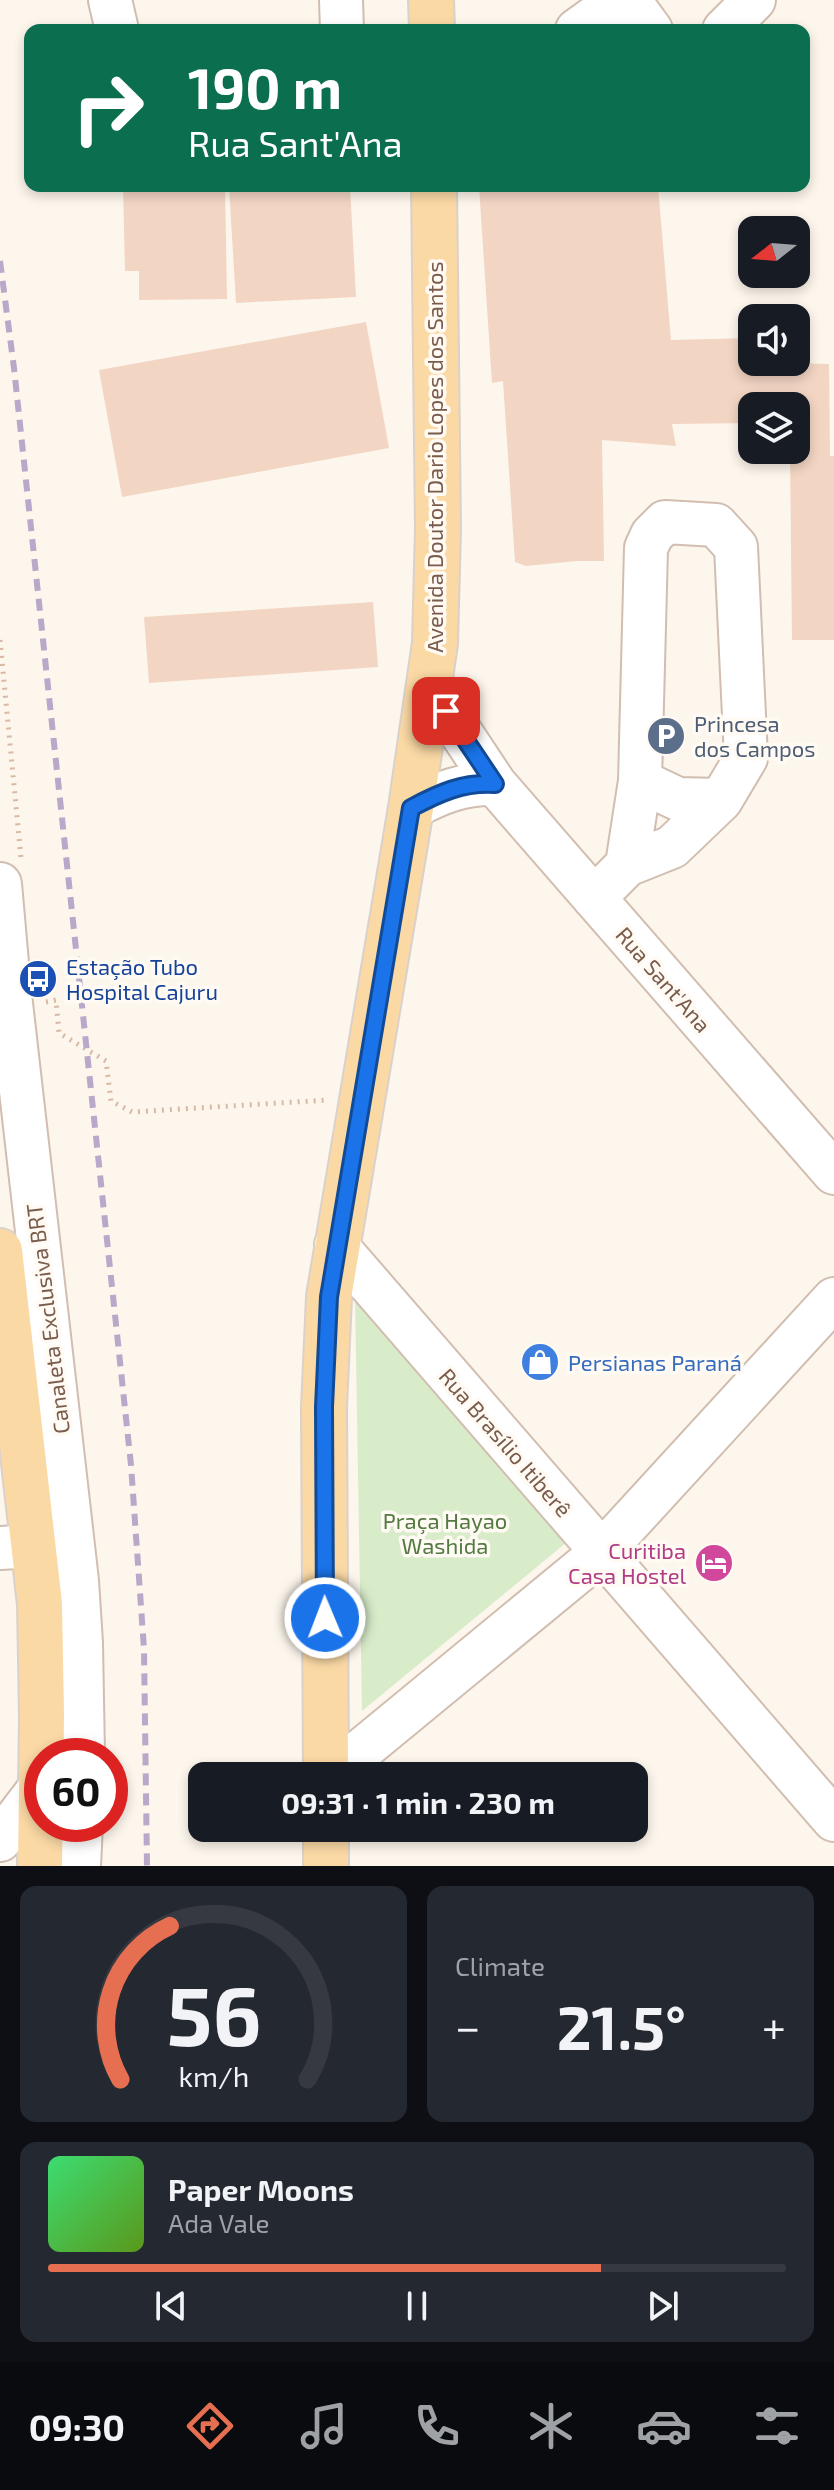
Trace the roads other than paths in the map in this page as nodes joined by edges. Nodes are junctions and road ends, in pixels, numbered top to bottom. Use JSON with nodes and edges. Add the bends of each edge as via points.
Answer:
{"nodes":[{"id":1,"x":110,"y":0,"type":"edge"},
{"id":2,"x":341,"y":0,"type":"edge"},
{"id":3,"x":431,"y":0,"type":"edge"},
{"id":4,"x":619,"y":0,"type":"edge"},
{"id":5,"x":629,"y":0,"type":"edge"},
{"id":6,"x":754,"y":0,"type":"edge"},
{"id":7,"x":116,"y":24,"type":"edge"},
{"id":8,"x":342,"y":24,"type":"edge"},
{"id":9,"x":432,"y":24,"type":"edge"},
{"id":10,"x":585,"y":24,"type":"edge"},
{"id":11,"x":647,"y":24,"type":"edge"},
{"id":12,"x":730,"y":24,"type":"edge"},
{"id":13,"x":434,"y":192,"type":"edge"},
{"id":14,"x":430,"y":686,"type":"junction"},
{"id":15,"x":640,"y":781,"type":"junction"},
{"id":16,"x":495,"y":784,"type":"junction"},
{"id":17,"x":721,"y":800,"type":"junction"},
{"id":18,"x":411,"y":808,"type":"junction"},
{"id":19,"x":627,"y":865,"type":"junction"},
{"id":20,"x":0,"y":884,"type":"edge"},
{"id":21,"x":594,"y":898,"type":"junction"},
{"id":22,"x":834,"y":1173,"type":"edge"},
{"id":23,"x":336,"y":1245,"type":"junction"},
{"id":24,"x":0,"y":1251,"type":"edge"},
{"id":25,"x":834,"y":1299,"type":"edge"},
{"id":26,"x":11,"y":1451,"type":"edge"},
{"id":27,"x":18,"y":1547,"type":"edge"},
{"id":28,"x":602,"y":1552,"type":"junction"},
{"id":29,"x":326,"y":1707,"type":"junction"},
{"id":30,"x":407,"y":1711,"type":"junction"},
{"id":31,"x":42,"y":1738,"type":"edge"},
{"id":32,"x":83,"y":1738,"type":"edge"},
{"id":33,"x":328,"y":1762,"type":"edge"},
{"id":34,"x":345,"y":1762,"type":"edge"},
{"id":35,"x":24,"y":1809,"type":"edge"},
{"id":36,"x":834,"y":1820,"type":"edge"},
{"id":37,"x":0,"y":1840,"type":"edge"},
{"id":38,"x":41,"y":1842,"type":"edge"},
{"id":39,"x":80,"y":1842,"type":"edge"},
{"id":40,"x":326,"y":1842,"type":"edge"},
{"id":41,"x":40,"y":1866,"type":"edge"},
{"id":42,"x":79,"y":1866,"type":"edge"},
{"id":43,"x":326,"y":1866,"type":"edge"}],
"edges":[{"from":1,"to":7,"type":"street"},
{"from":2,"to":8,"type":"street"},
{"from":3,"to":9,"type":"main road"},
{"from":4,"to":10,"type":"street"},
{"from":5,"to":11,"type":"street"},
{"from":6,"to":12,"type":"street"},
{"from":13,"to":14,"type":"main road","name":"Avenida Doutor Dario Lopes dos Santos","via":[[438,594]]},
{"from":14,"to":16,"type":"street","name":"Rua Sant'Ana"},
{"from":14,"to":18,"type":"main road","name":"Avenida Doutor Dario Lopes dos Santos"},
{"from":15,"to":17,"type":"street","via":[[678,799]]},
{"from":15,"to":17,"type":"street","via":[[646,548],[665,522],[716,525],[736,547],[746,758]]},
{"from":15,"to":19,"type":"street"},
{"from":16,"to":18,"type":"street","via":[[457,787]]},
{"from":16,"to":21,"type":"street","name":"Rua Sant'Ana"},
{"from":17,"to":19,"type":"street","via":[[672,847]]},
{"from":18,"to":23,"type":"main road","name":"Avenida Doutor Dario Lopes dos Santos"},
{"from":19,"to":21,"type":"street"},
{"from":20,"to":32,"type":"street","name":"Canaleta Exclusiva BRT","via":[[77,1581]]},
{"from":21,"to":22,"type":"street","name":"Rua Sant'Ana"},
{"from":23,"to":28,"type":"street","name":"Rua Brasílio Itiberê"},
{"from":23,"to":29,"type":"main road","name":"Avenida Doutor Dario Lopes dos Santos","via":[[324,1393]]},
{"from":24,"to":26,"type":"main road"},
{"from":25,"to":28,"type":"street"},
{"from":26,"to":27,"type":"main road"},
{"from":27,"to":31,"type":"main road","via":[[41,1647]]},
{"from":28,"to":30,"type":"street"},
{"from":28,"to":36,"type":"street","name":"Rua Brasílio Itiberê"},
{"from":29,"to":30,"type":"street","via":[[364,1719]]},
{"from":29,"to":33,"type":"main road","name":"Avenida Doutor Dario Lopes dos Santos"},
{"from":30,"to":34,"type":"street"},
{"from":35,"to":37,"type":"street"},
{"from":38,"to":41,"type":"main road"},
{"from":39,"to":42,"type":"street"},
{"from":40,"to":43,"type":"main road"}]}
